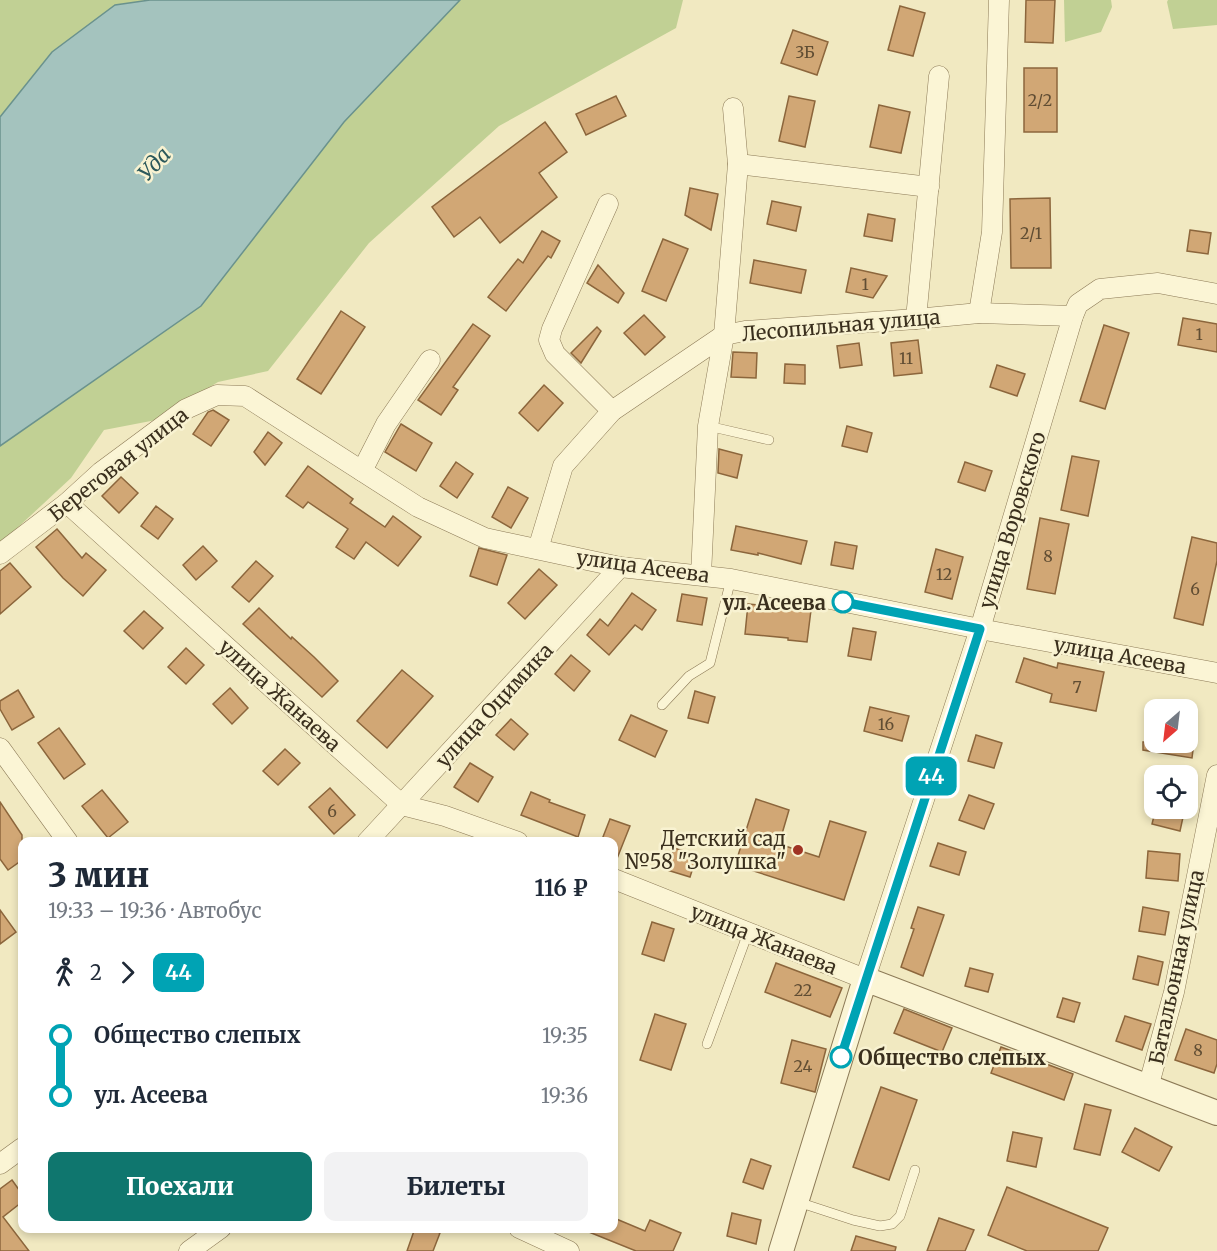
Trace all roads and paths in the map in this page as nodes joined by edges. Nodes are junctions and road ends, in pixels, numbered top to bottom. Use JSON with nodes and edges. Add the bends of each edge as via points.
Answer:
{"nodes":[{"id":1,"x":999,"y":0,"type":"edge"},
{"id":2,"x":939,"y":76,"type":"dead end"},
{"id":3,"x":733,"y":108,"type":"dead end"},
{"id":4,"x":738,"y":164,"type":"junction"},
{"id":5,"x":929,"y":187,"type":"junction"},
{"id":6,"x":608,"y":204,"type":"dead end"},
{"id":7,"x":1217,"y":294,"type":"edge"},
{"id":8,"x":1076,"y":310,"type":"junction"},
{"id":9,"x":979,"y":313,"type":"junction"},
{"id":10,"x":916,"y":319,"type":"junction"},
{"id":11,"x":724,"y":335,"type":"junction"},
{"id":12,"x":430,"y":360,"type":"dead end"},
{"id":13,"x":245,"y":396,"type":"joint"},
{"id":14,"x":612,"y":411,"type":"junction"},
{"id":15,"x":708,"y":426,"type":"junction"},
{"id":16,"x":769,"y":440,"type":"dead end"},
{"id":17,"x":362,"y":471,"type":"junction"},
{"id":18,"x":67,"y":503,"type":"junction"},
{"id":19,"x":538,"y":549,"type":"junction"},
{"id":20,"x":0,"y":555,"type":"edge"},
{"id":21,"x":620,"y":567,"type":"junction"},
{"id":22,"x":701,"y":575,"type":"junction"},
{"id":23,"x":731,"y":579,"type":"junction"},
{"id":24,"x":980,"y":629,"type":"junction"},
{"id":25,"x":1217,"y":673,"type":"edge"},
{"id":26,"x":662,"y":705,"type":"dead end"},
{"id":27,"x":0,"y":748,"type":"edge"},
{"id":28,"x":1217,"y":775,"type":"edge"},
{"id":29,"x":402,"y":805,"type":"junction"},
{"id":30,"x":487,"y":836,"type":"edge"},
{"id":31,"x":64,"y":837,"type":"edge"},
{"id":32,"x":372,"y":837,"type":"edge"},
{"id":33,"x":618,"y":881,"type":"edge"},
{"id":34,"x":748,"y":933,"type":"junction"},
{"id":35,"x":865,"y":979,"type":"junction"},
{"id":36,"x":707,"y":1044,"type":"dead end"},
{"id":37,"x":1148,"y":1088,"type":"junction"},
{"id":38,"x":1217,"y":1113,"type":"edge"},
{"id":39,"x":18,"y":1151,"type":"edge"},
{"id":40,"x":0,"y":1164,"type":"edge"},
{"id":41,"x":915,"y":1170,"type":"dead end"},
{"id":42,"x":796,"y":1201,"type":"junction"},
{"id":43,"x":214,"y":1233,"type":"edge"},
{"id":44,"x":530,"y":1233,"type":"edge"},
{"id":45,"x":189,"y":1251,"type":"edge"},
{"id":46,"x":569,"y":1251,"type":"edge"},
{"id":47,"x":781,"y":1251,"type":"edge"}],
"edges":[{"from":1,"to":9,"type":"street","via":[[992,232]]},
{"from":2,"to":5,"type":"street"},
{"from":3,"to":4,"type":"street"},
{"from":4,"to":5,"type":"street"},
{"from":4,"to":11,"type":"street"},
{"from":5,"to":10,"type":"street"},
{"from":6,"to":14,"type":"street","via":[[549,340],[555,354]]},
{"from":7,"to":8,"type":"street","via":[[1158,283],[1100,289]]},
{"from":8,"to":9,"type":"street","name":"Лесопильная улица"},
{"from":8,"to":24,"type":"street","name":"улица Воровского"},
{"from":9,"to":10,"type":"street","name":"Лесопильная улица"},
{"from":10,"to":11,"type":"street","name":"Лесопильная улица"},
{"from":11,"to":14,"type":"street","name":"Лесопильная улица"},
{"from":11,"to":15,"type":"street"},
{"from":12,"to":17,"type":"street","via":[[386,424]]},
{"from":13,"to":17,"type":"street","name":"улица Асеева"},
{"from":13,"to":18,"type":"street","name":"Береговая улица","via":[[217,395],[186,409],[101,472]]},
{"from":14,"to":19,"type":"street","name":"Лесопильная улица","via":[[563,465]]},
{"from":15,"to":16,"type":"lane"},
{"from":15,"to":22,"type":"street"},
{"from":17,"to":19,"type":"street","name":"улица Асеева","via":[[418,507],[485,538]]},
{"from":18,"to":20,"type":"street","name":"Береговая улица"},
{"from":18,"to":29,"type":"street","name":"улица Жанаева"},
{"from":19,"to":21,"type":"street","name":"улица Асеева"},
{"from":21,"to":22,"type":"street","name":"улица Асеева"},
{"from":21,"to":29,"type":"street","name":"улица Оцимика"},
{"from":22,"to":23,"type":"street","name":"улица Асеева"},
{"from":23,"to":24,"type":"street","name":"улица Асеева"},
{"from":23,"to":26,"type":"lane","via":[[710,663],[688,676]]},
{"from":24,"to":25,"type":"street","name":"улица Асеева"},
{"from":24,"to":35,"type":"street","name":"улица Воровского"},
{"from":27,"to":31,"type":"street"},
{"from":28,"to":37,"type":"street","name":"Батальонная улица","via":[[1174,992]]},
{"from":29,"to":30,"type":"street","name":"улица Жанаева","via":[[445,816]]},
{"from":29,"to":32,"type":"street","name":"улица Оцимика"},
{"from":33,"to":34,"type":"street","name":"улица Жанаева"},
{"from":34,"to":35,"type":"street","name":"улица Жанаева"},
{"from":34,"to":36,"type":"lane"},
{"from":35,"to":37,"type":"street","name":"улица Жанаева"},
{"from":35,"to":42,"type":"street","name":"улица Воровского"},
{"from":37,"to":38,"type":"street","name":"улица Жанаева"},
{"from":39,"to":40,"type":"street"},
{"from":41,"to":42,"type":"lane","via":[[900,1216],[892,1224],[880,1226],[853,1220]]},
{"from":42,"to":47,"type":"street","name":"улица Воровского"},
{"from":43,"to":45,"type":"street"},
{"from":44,"to":46,"type":"street"}]}
